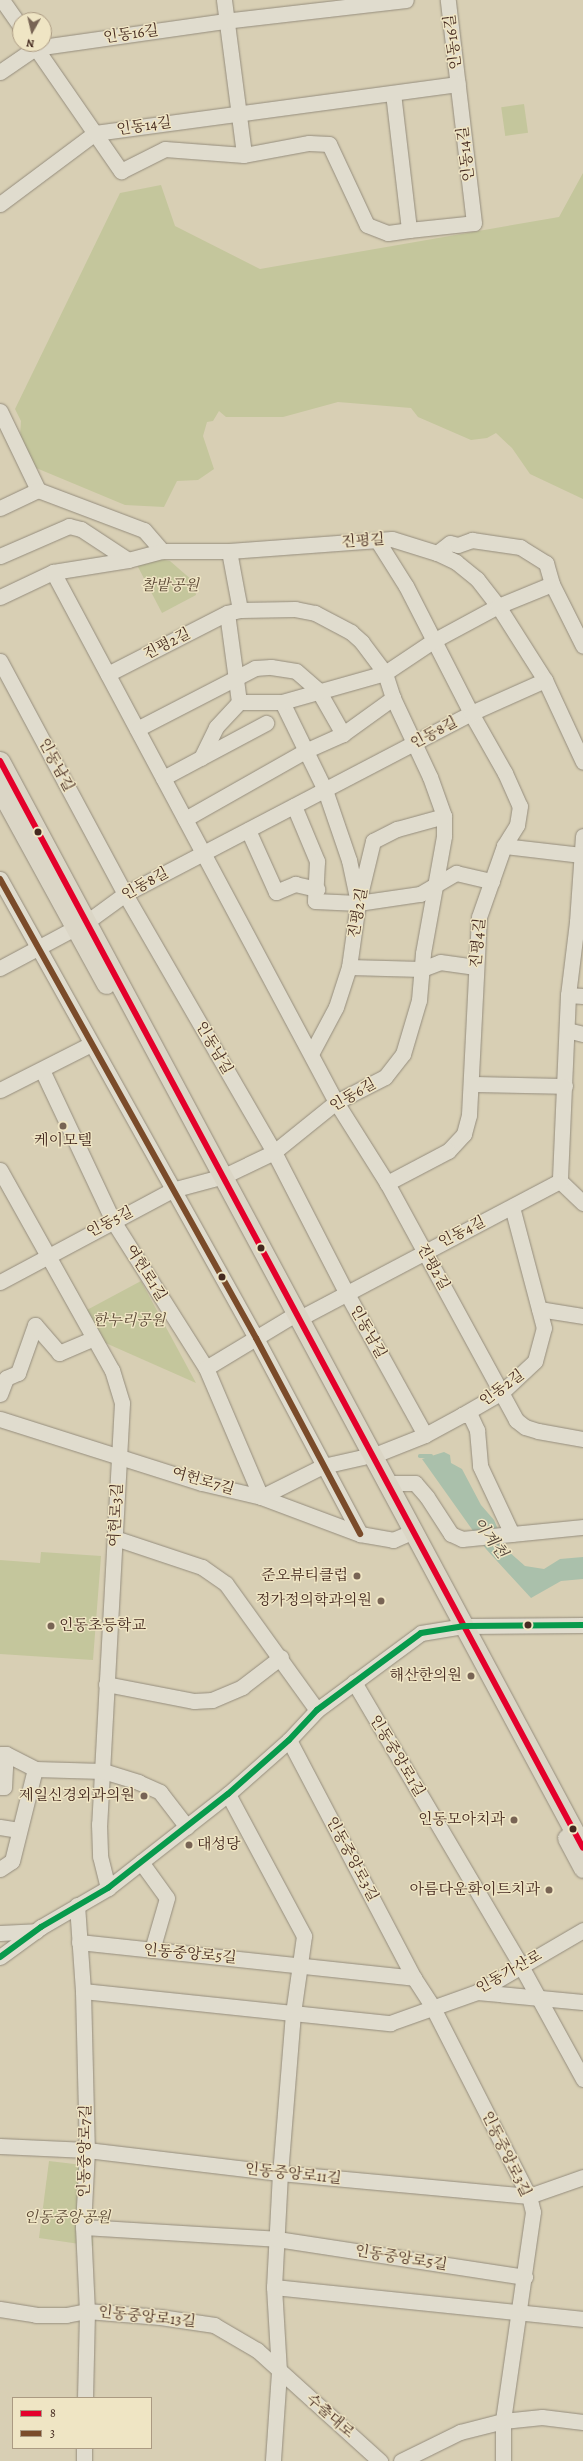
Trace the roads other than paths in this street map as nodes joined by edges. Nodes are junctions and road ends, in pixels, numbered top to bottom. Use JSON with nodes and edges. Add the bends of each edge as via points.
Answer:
{"nodes":[{"id":1,"x":2,"y":0,"type":"edge"},
{"id":2,"x":224,"y":0,"type":"edge"},
{"id":3,"x":406,"y":0,"type":"edge"},
{"id":4,"x":448,"y":0,"type":"edge"},
{"id":5,"x":12,"y":14,"type":"edge"},
{"id":6,"x":227,"y":21,"type":"junction"},
{"id":7,"x":52,"y":44,"type":"edge"},
{"id":8,"x":26,"y":52,"type":"edge"},
{"id":9,"x":38,"y":52,"type":"edge"},
{"id":10,"x":0,"y":72,"type":"edge"},
{"id":11,"x":458,"y":84,"type":"junction"},
{"id":12,"x":393,"y":93,"type":"junction"},
{"id":13,"x":240,"y":114,"type":"junction"},
{"id":14,"x":95,"y":133,"type":"junction"},
{"id":15,"x":244,"y":155,"type":"junction"},
{"id":16,"x":0,"y":204,"type":"edge"},
{"id":17,"x":409,"y":230,"type":"junction"},
{"id":18,"x":0,"y":412,"type":"edge"},
{"id":19,"x":38,"y":490,"type":"junction"},
{"id":20,"x":0,"y":508,"type":"edge"},
{"id":21,"x":377,"y":540,"type":"junction"},
{"id":22,"x":162,"y":551,"type":"junction"},
{"id":23,"x":229,"y":551,"type":"junction"},
{"id":24,"x":437,"y":552,"type":"junction"},
{"id":25,"x":0,"y":556,"type":"edge"},
{"id":26,"x":128,"y":560,"type":"junction"},
{"id":27,"x":53,"y":572,"type":"junction"},
{"id":28,"x":552,"y":584,"type":"junction"},
{"id":29,"x":0,"y":597,"type":"edge"},
{"id":30,"x":498,"y":606,"type":"junction"},
{"id":31,"x":234,"y":612,"type":"junction"},
{"id":32,"x":433,"y":641,"type":"junction"},
{"id":33,"x":583,"y":646,"type":"edge"},
{"id":34,"x":0,"y":661,"type":"edge"},
{"id":35,"x":385,"y":672,"type":"junction"},
{"id":36,"x":108,"y":674,"type":"junction"},
{"id":37,"x":236,"y":677,"type":"junction"},
{"id":38,"x":546,"y":680,"type":"junction"},
{"id":39,"x":318,"y":690,"type":"junction"},
{"id":40,"x":393,"y":698,"type":"junction"},
{"id":41,"x":239,"y":702,"type":"junction"},
{"id":42,"x":282,"y":702,"type":"junction"},
{"id":43,"x":471,"y":713,"type":"junction"},
{"id":44,"x":266,"y":723,"type":"dead end"},
{"id":45,"x":137,"y":730,"type":"junction"},
{"id":46,"x":344,"y":734,"type":"junction"},
{"id":47,"x":415,"y":743,"type":"junction"},
{"id":48,"x":305,"y":751,"type":"junction"},
{"id":49,"x":201,"y":758,"type":"junction"},
{"id":50,"x":0,"y":761,"type":"edge"},
{"id":51,"x":583,"y":762,"type":"edge"},
{"id":52,"x":163,"y":778,"type":"junction"},
{"id":53,"x":0,"y":790,"type":"edge"},
{"id":54,"x":324,"y":790,"type":"junction"},
{"id":55,"x":294,"y":806,"type":"junction"},
{"id":56,"x":444,"y":816,"type":"junction"},
{"id":57,"x":185,"y":819,"type":"junction"},
{"id":58,"x":248,"y":830,"type":"junction"},
{"id":59,"x":583,"y":836,"type":"edge"},
{"id":60,"x":504,"y":846,"type":"junction"},
{"id":61,"x":203,"y":853,"type":"junction"},
{"id":62,"x":582,"y":855,"type":"edge"},
{"id":63,"x":0,"y":879,"type":"edge"},
{"id":64,"x":492,"y":881,"type":"junction"},
{"id":65,"x":437,"y":883,"type":"junction"},
{"id":66,"x":125,"y":894,"type":"junction"},
{"id":67,"x":316,"y":895,"type":"junction"},
{"id":68,"x":358,"y":903,"type":"junction"},
{"id":69,"x":580,"y":923,"type":"edge"},
{"id":70,"x":82,"y":925,"type":"junction"},
{"id":71,"x":38,"y":948,"type":"junction"},
{"id":72,"x":349,"y":967,"type":"junction"},
{"id":73,"x":476,"y":967,"type":"junction"},
{"id":74,"x":0,"y":968,"type":"edge"},
{"id":75,"x":422,"y":969,"type":"junction"},
{"id":76,"x":576,"y":995,"type":"edge"},
{"id":77,"x":567,"y":1030,"type":"junction"},
{"id":78,"x":583,"y":1034,"type":"edge"},
{"id":79,"x":91,"y":1044,"type":"junction"},
{"id":80,"x":311,"y":1054,"type":"junction"},
{"id":81,"x":42,"y":1070,"type":"junction"},
{"id":82,"x":471,"y":1084,"type":"junction"},
{"id":83,"x":565,"y":1086,"type":"junction"},
{"id":84,"x":0,"y":1090,"type":"edge"},
{"id":85,"x":336,"y":1102,"type":"junction"},
{"id":86,"x":274,"y":1152,"type":"junction"},
{"id":87,"x":0,"y":1170,"type":"edge"},
{"id":88,"x":219,"y":1177,"type":"junction"},
{"id":89,"x":560,"y":1181,"type":"junction"},
{"id":90,"x":387,"y":1183,"type":"junction"},
{"id":91,"x":172,"y":1190,"type":"junction"},
{"id":92,"x":583,"y":1203,"type":"edge"},
{"id":93,"x":512,"y":1207,"type":"junction"},
{"id":94,"x":113,"y":1220,"type":"junction"},
{"id":95,"x":424,"y":1252,"type":"junction"},
{"id":96,"x":47,"y":1254,"type":"junction"},
{"id":97,"x":0,"y":1282,"type":"edge"},
{"id":98,"x":347,"y":1294,"type":"junction"},
{"id":99,"x":540,"y":1309,"type":"junction"},
{"id":100,"x":583,"y":1316,"type":"edge"},
{"id":101,"x":295,"y":1318,"type":"junction"},
{"id":102,"x":256,"y":1338,"type":"junction"},
{"id":103,"x":92,"y":1339,"type":"junction"},
{"id":104,"x":206,"y":1368,"type":"junction"},
{"id":105,"x":502,"y":1392,"type":"junction"},
{"id":106,"x":0,"y":1394,"type":"edge"},
{"id":107,"x":462,"y":1415,"type":"junction"},
{"id":108,"x":0,"y":1419,"type":"edge"},
{"id":109,"x":425,"y":1435,"type":"junction"},
{"id":110,"x":583,"y":1438,"type":"edge"},
{"id":111,"x":118,"y":1455,"type":"junction"},
{"id":112,"x":368,"y":1456,"type":"junction"},
{"id":113,"x":323,"y":1466,"type":"junction"},
{"id":114,"x":387,"y":1483,"type":"junction"},
{"id":115,"x":261,"y":1497,"type":"junction"},
{"id":116,"x":583,"y":1527,"type":"edge"},
{"id":117,"x":360,"y":1534,"type":"junction"},
{"id":118,"x":405,"y":1534,"type":"junction"},
{"id":119,"x":512,"y":1534,"type":"junction"},
{"id":120,"x":115,"y":1538,"type":"junction"},
{"id":121,"x":583,"y":1625,"type":"edge"},
{"id":122,"x":459,"y":1626,"type":"junction"},
{"id":123,"x":281,"y":1657,"type":"junction"},
{"id":124,"x":354,"y":1682,"type":"junction"},
{"id":125,"x":106,"y":1684,"type":"junction"},
{"id":126,"x":317,"y":1710,"type":"junction"},
{"id":127,"x":289,"y":1740,"type":"junction"},
{"id":128,"x":3,"y":1754,"type":"edge"},
{"id":129,"x":35,"y":1769,"type":"junction"},
{"id":130,"x":103,"y":1771,"type":"junction"},
{"id":131,"x":0,"y":1787,"type":"edge"},
{"id":132,"x":228,"y":1794,"type":"junction"},
{"id":133,"x":0,"y":1827,"type":"edge"},
{"id":134,"x":187,"y":1827,"type":"junction"},
{"id":135,"x":19,"y":1830,"type":"junction"},
{"id":136,"x":583,"y":1848,"type":"edge"},
{"id":137,"x":141,"y":1862,"type":"junction"},
{"id":138,"x":0,"y":1868,"type":"edge"},
{"id":139,"x":583,"y":1868,"type":"edge"},
{"id":140,"x":108,"y":1888,"type":"junction"},
{"id":141,"x":77,"y":1905,"type":"junction"},
{"id":142,"x":583,"y":1930,"type":"edge"},
{"id":143,"x":36,"y":1931,"type":"junction"},
{"id":144,"x":0,"y":1933,"type":"edge"},
{"id":145,"x":79,"y":1942,"type":"junction"},
{"id":146,"x":152,"y":1950,"type":"junction"},
{"id":147,"x":0,"y":1958,"type":"edge"},
{"id":148,"x":301,"y":1965,"type":"junction"},
{"id":149,"x":521,"y":1966,"type":"junction"},
{"id":150,"x":414,"y":1978,"type":"junction"},
{"id":151,"x":83,"y":1991,"type":"junction"},
{"id":152,"x":477,"y":1992,"type":"junction"},
{"id":153,"x":539,"y":1998,"type":"junction"},
{"id":154,"x":583,"y":2002,"type":"edge"},
{"id":155,"x":432,"y":2006,"type":"junction"},
{"id":156,"x":293,"y":2013,"type":"junction"},
{"id":157,"x":583,"y":2079,"type":"edge"},
{"id":158,"x":0,"y":2146,"type":"edge"},
{"id":159,"x":87,"y":2150,"type":"junction"},
{"id":160,"x":280,"y":2173,"type":"junction"},
{"id":161,"x":583,"y":2178,"type":"edge"},
{"id":162,"x":528,"y":2196,"type":"junction"},
{"id":163,"x":84,"y":2227,"type":"junction"},
{"id":164,"x":277,"y":2239,"type":"junction"},
{"id":165,"x":525,"y":2277,"type":"junction"},
{"id":166,"x":274,"y":2287,"type":"junction"},
{"id":167,"x":0,"y":2309,"type":"edge"},
{"id":168,"x":87,"y":2311,"type":"junction"},
{"id":169,"x":519,"y":2312,"type":"junction"},
{"id":170,"x":583,"y":2319,"type":"edge"},
{"id":171,"x":279,"y":2372,"type":"junction"},
{"id":172,"x":85,"y":2397,"type":"edge"},
{"id":173,"x":503,"y":2421,"type":"junction"},
{"id":174,"x":583,"y":2422,"type":"edge"},
{"id":175,"x":84,"y":2449,"type":"edge"},
{"id":176,"x":84,"y":2461,"type":"edge"},
{"id":177,"x":273,"y":2461,"type":"edge"},
{"id":178,"x":380,"y":2461,"type":"edge"},
{"id":179,"x":401,"y":2461,"type":"edge"},
{"id":180,"x":503,"y":2461,"type":"edge"}],
"edges":[{"from":1,"to":5,"type":"street"},
{"from":2,"to":6,"type":"street"},
{"from":3,"to":6,"type":"street","name":"인동16길"},
{"from":4,"to":11,"type":"street","name":"인동16길"},
{"from":6,"to":7,"type":"street","name":"인동16길"},
{"from":6,"to":13,"type":"street"},
{"from":8,"to":10,"type":"street","name":"인동16길"},
{"from":9,"to":14,"type":"street"},
{"from":11,"to":12,"type":"street","name":"인동14길"},
{"from":11,"to":17,"type":"street","name":"인동14길","via":[[474,223]]},
{"from":12,"to":13,"type":"street","name":"인동14길"},
{"from":12,"to":17,"type":"street"},
{"from":13,"to":14,"type":"street","name":"인동14길"},
{"from":13,"to":15,"type":"street"},
{"from":14,"to":15,"type":"street","name":"인동14길","via":[[121,172],[165,149]]},
{"from":14,"to":16,"type":"street","name":"인동14길"},
{"from":15,"to":17,"type":"street","name":"인동14길","via":[[309,143],[329,144],[367,225],[388,233]]},
{"from":18,"to":19,"type":"street"},
{"from":19,"to":20,"type":"street"},
{"from":19,"to":22,"type":"street","via":[[144,530]]},
{"from":21,"to":23,"type":"street","name":"진평길"},
{"from":21,"to":24,"type":"street","name":"진평길","via":[[392,539]]},
{"from":21,"to":32,"type":"street","name":"진평4길","via":[[406,586]]},
{"from":22,"to":23,"type":"street","name":"진평길"},
{"from":22,"to":26,"type":"street","name":"진평길"},
{"from":23,"to":31,"type":"street"},
{"from":24,"to":28,"type":"street","via":[[450,543],[458,545],[472,540],[520,547],[546,563]]},
{"from":24,"to":30,"type":"street","name":"진평길","via":[[456,562],[476,579]]},
{"from":25,"to":26,"type":"street","via":[[69,526],[81,528]]},
{"from":26,"to":27,"type":"street","name":"진평길"},
{"from":27,"to":29,"type":"street","name":"진평길"},
{"from":27,"to":36,"type":"street","name":"진평2길"},
{"from":28,"to":30,"type":"street"},
{"from":28,"to":33,"type":"street"},
{"from":30,"to":32,"type":"street"},
{"from":30,"to":38,"type":"street","name":"진평길"},
{"from":31,"to":35,"type":"street","name":"진평2길","via":[[295,608],[315,613],[351,632]]},
{"from":31,"to":36,"type":"street","name":"진평2길"},
{"from":31,"to":37,"type":"street"},
{"from":32,"to":35,"type":"street"},
{"from":32,"to":43,"type":"street","name":"진평4길"},
{"from":34,"to":66,"type":"street","name":"인동남길"},
{"from":35,"to":39,"type":"street"},
{"from":35,"to":40,"type":"street","name":"진평2길"},
{"from":36,"to":45,"type":"street","name":"진평2길"},
{"from":37,"to":39,"type":"street","via":[[255,668],[285,668],[296,671]]},
{"from":37,"to":41,"type":"street"},
{"from":37,"to":45,"type":"street"},
{"from":38,"to":43,"type":"street","name":"인동8길"},
{"from":38,"to":51,"type":"street","name":"진평길"},
{"from":39,"to":42,"type":"street"},
{"from":39,"to":46,"type":"street"},
{"from":40,"to":46,"type":"street"},
{"from":40,"to":47,"type":"street","name":"진평2길"},
{"from":41,"to":42,"type":"street"},
{"from":41,"to":49,"type":"street","via":[[216,727]]},
{"from":42,"to":48,"type":"street"},
{"from":43,"to":47,"type":"street","name":"인동8길"},
{"from":43,"to":60,"type":"street","name":"진평4길","via":[[505,773],[520,806],[517,825]]},
{"from":44,"to":49,"type":"street"},
{"from":45,"to":52,"type":"street","name":"진평2길"},
{"from":46,"to":48,"type":"street"},
{"from":47,"to":54,"type":"street","name":"인동8길"},
{"from":47,"to":56,"type":"street","name":"인동6길"},
{"from":48,"to":54,"type":"street"},
{"from":48,"to":57,"type":"street"},
{"from":49,"to":52,"type":"street"},
{"from":50,"to":70,"type":"main road"},
{"from":52,"to":57,"type":"street","name":"진평2길"},
{"from":53,"to":70,"type":"main road"},
{"from":54,"to":55,"type":"street","name":"인동8길"},
{"from":54,"to":68,"type":"street","via":[[349,860]]},
{"from":55,"to":58,"type":"street","name":"인동8길"},
{"from":55,"to":67,"type":"street","via":[[317,861]]},
{"from":56,"to":65,"type":"street","name":"인동6길","via":[[444,836]]},
{"from":56,"to":68,"type":"street","name":"진평2길","via":[[397,829],[373,841]]},
{"from":57,"to":61,"type":"street","name":"진평2길"},
{"from":58,"to":61,"type":"street","name":"인동8길"},
{"from":58,"to":67,"type":"street","via":[[276,892],[295,884]]},
{"from":59,"to":62,"type":"street"},
{"from":60,"to":62,"type":"street"},
{"from":60,"to":64,"type":"street","name":"진평4길"},
{"from":61,"to":66,"type":"street","name":"인동8길"},
{"from":61,"to":80,"type":"street","name":"진평2길"},
{"from":62,"to":69,"type":"street"},
{"from":63,"to":71,"type":"street"},
{"from":64,"to":65,"type":"street","via":[[456,873]]},
{"from":64,"to":73,"type":"street","name":"진평4길","via":[[479,917]]},
{"from":65,"to":68,"type":"street","via":[[420,894]]},
{"from":65,"to":75,"type":"street","name":"인동6길","via":[[422,953]]},
{"from":66,"to":70,"type":"street","name":"인동8길"},
{"from":66,"to":86,"type":"street","name":"인동남길"},
{"from":67,"to":68,"type":"street"},
{"from":68,"to":72,"type":"street","name":"진평2길"},
{"from":69,"to":76,"type":"street"},
{"from":70,"to":71,"type":"street","name":"인동8길"},
{"from":70,"to":88,"type":"main road"},
{"from":71,"to":74,"type":"street","name":"인동8길"},
{"from":71,"to":79,"type":"street"},
{"from":72,"to":75,"type":"street"},
{"from":72,"to":80,"type":"street","name":"진평2길","via":[[336,1007]]},
{"from":73,"to":75,"type":"street","via":[[440,962]]},
{"from":73,"to":82,"type":"street","name":"진평4길"},
{"from":75,"to":85,"type":"street","name":"인동6길","via":[[419,1000],[403,1054],[385,1077]]},
{"from":76,"to":77,"type":"street"},
{"from":77,"to":78,"type":"street"},
{"from":77,"to":83,"type":"street"},
{"from":79,"to":81,"type":"street"},
{"from":79,"to":91,"type":"street"},
{"from":80,"to":85,"type":"street","name":"진평2길"},
{"from":81,"to":84,"type":"street"},
{"from":81,"to":94,"type":"street","name":"여헌로1길"},
{"from":82,"to":83,"type":"street"},
{"from":82,"to":90,"type":"street","name":"진평4길","via":[[469,1115],[464,1134],[448,1151]]},
{"from":83,"to":89,"type":"street"},
{"from":85,"to":86,"type":"street","name":"인동6길"},
{"from":85,"to":90,"type":"street","name":"진평2길"},
{"from":86,"to":88,"type":"street","name":"인동6길"},
{"from":86,"to":98,"type":"street","name":"인동남길"},
{"from":87,"to":96,"type":"street","name":"여헌로3길"},
{"from":88,"to":91,"type":"street","name":"인동5길"},
{"from":88,"to":101,"type":"main road"},
{"from":89,"to":92,"type":"street"},
{"from":89,"to":93,"type":"street","name":"인동4길"},
{"from":90,"to":95,"type":"street","name":"진평2길"},
{"from":91,"to":94,"type":"street","name":"인동5길"},
{"from":91,"to":102,"type":"street"},
{"from":93,"to":95,"type":"street","name":"인동4길"},
{"from":93,"to":99,"type":"street","name":"인동2길"},
{"from":94,"to":96,"type":"street","name":"인동5길"},
{"from":94,"to":104,"type":"street","name":"여헌로1길"},
{"from":95,"to":98,"type":"street","name":"인동4길"},
{"from":95,"to":105,"type":"street","name":"진평2길"},
{"from":96,"to":97,"type":"street","name":"인동5길"},
{"from":96,"to":103,"type":"street","name":"여헌로3길"},
{"from":98,"to":101,"type":"street","name":"인동4길"},
{"from":98,"to":109,"type":"street","name":"인동남길"},
{"from":99,"to":100,"type":"street"},
{"from":99,"to":105,"type":"street","name":"인동2길","via":[[544,1328],[535,1361]]},
{"from":101,"to":102,"type":"street","name":"인동4길"},
{"from":101,"to":112,"type":"main road"},
{"from":102,"to":104,"type":"street","name":"인동4길"},
{"from":102,"to":113,"type":"street"},
{"from":103,"to":106,"type":"street","via":[[59,1352],[35,1326],[18,1373],[6,1378]]},
{"from":103,"to":111,"type":"street","name":"여헌로3길","via":[[112,1370],[122,1403]]},
{"from":104,"to":115,"type":"street","name":"여헌로1길"},
{"from":105,"to":107,"type":"street","name":"인동2길"},
{"from":105,"to":110,"type":"street","name":"진평2길","via":[[516,1420],[525,1427]]},
{"from":107,"to":109,"type":"street","name":"인동2길"},
{"from":107,"to":119,"type":"street","name":"인동2길","via":[[470,1415],[478,1430],[480,1466]]},
{"from":108,"to":111,"type":"street","name":"여헌로7길"},
{"from":109,"to":112,"type":"street","name":"인동2길"},
{"from":111,"to":115,"type":"street","name":"여헌로7길","via":[[202,1483]]},
{"from":111,"to":120,"type":"street","name":"여헌로3길"},
{"from":112,"to":113,"type":"street","name":"인동2길"},
{"from":112,"to":114,"type":"main road"},
{"from":112,"to":118,"type":"main road"},
{"from":113,"to":115,"type":"street","name":"인동2길"},
{"from":113,"to":117,"type":"street"},
{"from":114,"to":119,"type":"street","via":[[415,1484],[427,1497],[451,1534],[462,1539]]},
{"from":114,"to":122,"type":"main road"},
{"from":115,"to":117,"type":"street","name":"여헌로7길"},
{"from":116,"to":119,"type":"street"},
{"from":117,"to":118,"type":"street","name":"여헌로7길","via":[[393,1540]]},
{"from":118,"to":122,"type":"main road"},
{"from":120,"to":123,"type":"street","via":[[202,1567],[215,1575],[226,1584]]},
{"from":120,"to":125,"type":"street","name":"여헌로3길"},
{"from":121,"to":122,"type":"street"},
{"from":122,"to":124,"type":"street","via":[[421,1634]]},
{"from":122,"to":136,"type":"main road"},
{"from":122,"to":139,"type":"main road"},
{"from":123,"to":125,"type":"street","via":[[242,1687],[212,1700],[194,1701]]},
{"from":123,"to":126,"type":"street"},
{"from":124,"to":126,"type":"street"},
{"from":124,"to":149,"type":"street","name":"인동중앙로1길"},
{"from":125,"to":130,"type":"street","name":"여헌로3길"},
{"from":126,"to":127,"type":"street"},
{"from":127,"to":132,"type":"street"},
{"from":127,"to":150,"type":"street","name":"인동중앙로3길"},
{"from":128,"to":129,"type":"street"},
{"from":128,"to":131,"type":"street","via":[[4,1787]]},
{"from":129,"to":130,"type":"street"},
{"from":129,"to":135,"type":"street"},
{"from":130,"to":134,"type":"street","via":[[160,1792]]},
{"from":130,"to":140,"type":"street","name":"여헌로3길","via":[[100,1848]]},
{"from":132,"to":134,"type":"street"},
{"from":132,"to":148,"type":"street","via":[[304,1936]]},
{"from":133,"to":135,"type":"street"},
{"from":134,"to":137,"type":"street"},
{"from":135,"to":138,"type":"street","via":[[12,1861]]},
{"from":137,"to":140,"type":"street"},
{"from":137,"to":146,"type":"street","via":[[167,1898]]},
{"from":140,"to":141,"type":"street"},
{"from":141,"to":143,"type":"street"},
{"from":141,"to":145,"type":"street","name":"인동중앙로7길"},
{"from":142,"to":149,"type":"street","name":"인동가산로"},
{"from":143,"to":144,"type":"street"},
{"from":143,"to":147,"type":"street"},
{"from":145,"to":146,"type":"street","name":"인동중앙로5길"},
{"from":145,"to":151,"type":"street","name":"인동중앙로7길"},
{"from":146,"to":148,"type":"street","name":"인동중앙로5길"},
{"from":148,"to":150,"type":"street"},
{"from":148,"to":156,"type":"street"},
{"from":149,"to":152,"type":"street","name":"인동가산로"},
{"from":149,"to":153,"type":"street","name":"인동중앙로1길"},
{"from":150,"to":155,"type":"street","name":"인동중앙로3길"},
{"from":151,"to":156,"type":"street"},
{"from":151,"to":159,"type":"street","name":"인동중앙로7길"},
{"from":152,"to":153,"type":"street"},
{"from":152,"to":155,"type":"street","name":"인동가산로"},
{"from":153,"to":154,"type":"street"},
{"from":153,"to":157,"type":"street","name":"인동중앙로1길"},
{"from":155,"to":156,"type":"street","via":[[390,2023]]},
{"from":155,"to":162,"type":"street","name":"인동중앙로3길"},
{"from":156,"to":160,"type":"street"},
{"from":158,"to":159,"type":"street","name":"인동중앙로11길"},
{"from":159,"to":160,"type":"street","name":"인동중앙로11길"},
{"from":159,"to":163,"type":"street","name":"인동중앙로7길"},
{"from":160,"to":162,"type":"street","name":"인동중앙로11길"},
{"from":160,"to":164,"type":"street"},
{"from":161,"to":162,"type":"street","name":"인동중앙로11길"},
{"from":162,"to":165,"type":"street","name":"인동중앙로3길","via":[[534,2212]]},
{"from":163,"to":164,"type":"street","name":"인동중앙로5길"},
{"from":163,"to":168,"type":"street","name":"인동중앙로7길"},
{"from":164,"to":165,"type":"street","name":"인동중앙로5길"},
{"from":164,"to":166,"type":"street"},
{"from":165,"to":169,"type":"street","name":"인동중앙로3길"},
{"from":166,"to":169,"type":"street"},
{"from":166,"to":171,"type":"street"},
{"from":167,"to":168,"type":"street","name":"인동중앙로13길","via":[[36,2315],[66,2315]]},
{"from":168,"to":171,"type":"street","name":"인동중앙로13길","via":[[160,2317],[214,2325],[257,2350]]},
{"from":168,"to":172,"type":"street","name":"인동중앙로7길"},
{"from":169,"to":170,"type":"street"},
{"from":169,"to":173,"type":"street","name":"인동중앙로3길"},
{"from":171,"to":177,"type":"street"},
{"from":171,"to":178,"type":"street","name":"수출대로"},
{"from":173,"to":174,"type":"street","via":[[542,2417]]},
{"from":173,"to":179,"type":"street","via":[[460,2432]]},
{"from":173,"to":180,"type":"street","name":"인동중앙로3길"},
{"from":175,"to":176,"type":"street"}]}
